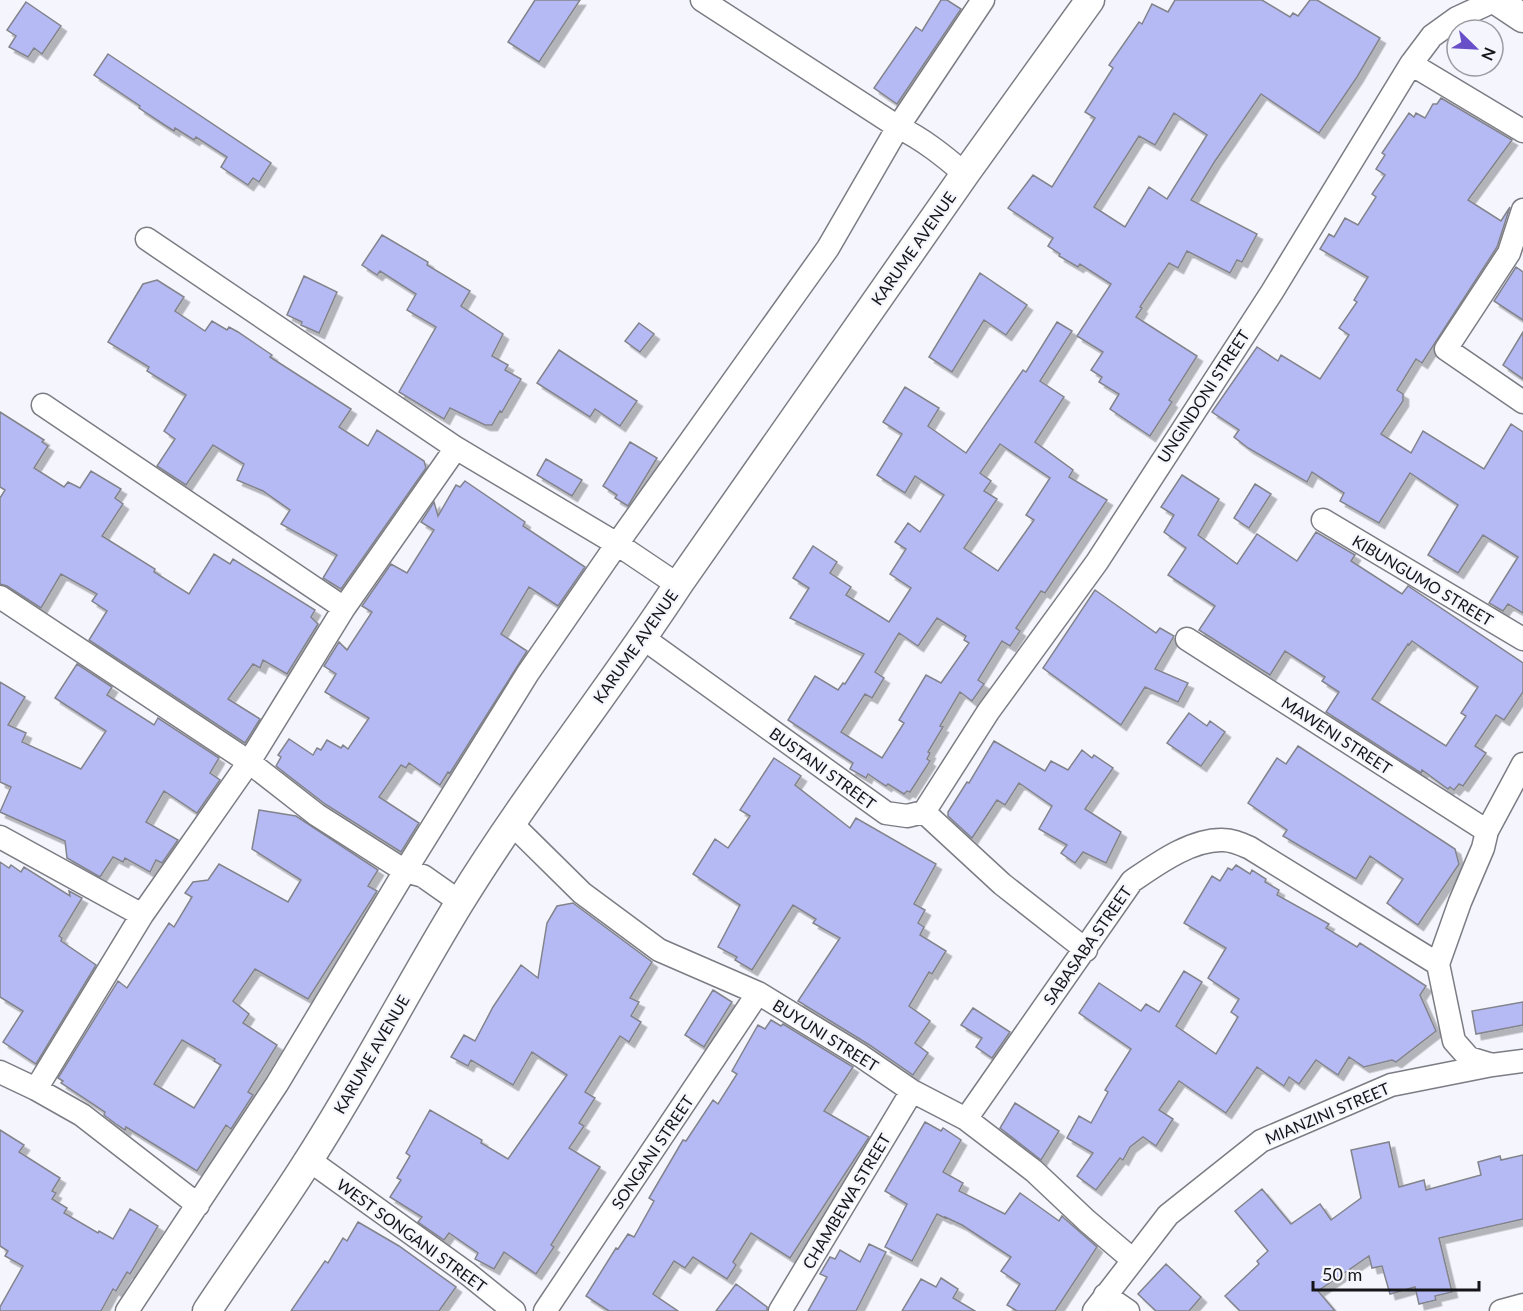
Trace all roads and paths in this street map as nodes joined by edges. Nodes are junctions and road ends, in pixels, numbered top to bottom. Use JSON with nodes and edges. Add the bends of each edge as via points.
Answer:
{"nodes":[{"id":1,"x":702,"y":0,"type":"edge"},
{"id":2,"x":983,"y":0,"type":"edge"},
{"id":3,"x":1090,"y":0,"type":"edge"},
{"id":4,"x":1496,"y":0,"type":"edge"},
{"id":5,"x":1523,"y":18,"type":"edge"},
{"id":6,"x":1411,"y":64,"type":"junction"},
{"id":7,"x":906,"y":130,"type":"junction"},
{"id":8,"x":1523,"y":131,"type":"edge"},
{"id":9,"x":965,"y":174,"type":"junction"},
{"id":10,"x":1523,"y":210,"type":"edge"},
{"id":11,"x":147,"y":239,"type":"dead end"},
{"id":12,"x":1523,"y":402,"type":"edge"},
{"id":13,"x":43,"y":405,"type":"dead end"},
{"id":14,"x":456,"y":447,"type":"junction"},
{"id":15,"x":1323,"y":520,"type":"dead end"},
{"id":16,"x":617,"y":544,"type":"junction"},
{"id":17,"x":671,"y":580,"type":"junction"},
{"id":18,"x":0,"y":597,"type":"edge"},
{"id":19,"x":344,"y":608,"type":"junction"},
{"id":20,"x":643,"y":638,"type":"junction"},
{"id":21,"x":1187,"y":639,"type":"dead end"},
{"id":22,"x":1523,"y":639,"type":"edge"},
{"id":23,"x":249,"y":762,"type":"junction"},
{"id":24,"x":1523,"y":764,"type":"edge"},
{"id":25,"x":924,"y":812,"type":"junction"},
{"id":26,"x":511,"y":823,"type":"junction"},
{"id":27,"x":1487,"y":831,"type":"junction"},
{"id":28,"x":0,"y":837,"type":"edge"},
{"id":29,"x":414,"y":873,"type":"junction"},
{"id":30,"x":453,"y":897,"type":"junction"},
{"id":31,"x":142,"y":915,"type":"junction"},
{"id":32,"x":1086,"y":950,"type":"junction"},
{"id":33,"x":1438,"y":964,"type":"junction"},
{"id":34,"x":758,"y":993,"type":"junction"},
{"id":35,"x":1523,"y":1061,"type":"edge"},
{"id":36,"x":1492,"y":1065,"type":"junction"},
{"id":37,"x":0,"y":1072,"type":"edge"},
{"id":38,"x":36,"y":1089,"type":"junction"},
{"id":39,"x":912,"y":1091,"type":"junction"},
{"id":40,"x":966,"y":1119,"type":"junction"},
{"id":41,"x":309,"y":1160,"type":"junction"},
{"id":42,"x":198,"y":1205,"type":"junction"},
{"id":43,"x":1133,"y":1260,"type":"junction"},
{"id":44,"x":1100,"y":1303,"type":"edge"},
{"id":45,"x":1523,"y":1305,"type":"edge"},
{"id":46,"x":127,"y":1311,"type":"edge"},
{"id":47,"x":207,"y":1311,"type":"edge"},
{"id":48,"x":514,"y":1311,"type":"edge"},
{"id":49,"x":545,"y":1311,"type":"edge"},
{"id":50,"x":780,"y":1311,"type":"edge"},
{"id":51,"x":1128,"y":1311,"type":"edge"},
{"id":52,"x":1502,"y":1311,"type":"edge"}],
"edges":[{"from":1,"to":7,"type":"street"},
{"from":2,"to":7,"type":"street"},
{"from":3,"to":9,"type":"main road","name":"KARUME AVENUE"},
{"from":4,"to":5,"type":"main road"},
{"from":4,"to":6,"type":"street","name":"UNGINDONI STREET","via":[[1457,18],[1432,36]]},
{"from":6,"to":8,"type":"street"},
{"from":6,"to":25,"type":"street","name":"UNGINDONI STREET","via":[[1272,292],[1103,552],[988,712]]},
{"from":7,"to":9,"type":"street"},
{"from":7,"to":16,"type":"street","via":[[828,248]]},
{"from":9,"to":17,"type":"main road","name":"KARUME AVENUE"},
{"from":10,"to":12,"type":"street","via":[[1509,253],[1446,349]]},
{"from":11,"to":14,"type":"street"},
{"from":13,"to":19,"type":"street"},
{"from":14,"to":16,"type":"street"},
{"from":14,"to":19,"type":"street"},
{"from":15,"to":22,"type":"street","name":"KIBUNGUMO STREET"},
{"from":16,"to":17,"type":"street"},
{"from":16,"to":29,"type":"street","via":[[528,673]]},
{"from":17,"to":20,"type":"main road","name":"KARUME AVENUE"},
{"from":18,"to":23,"type":"street"},
{"from":19,"to":23,"type":"street"},
{"from":20,"to":25,"type":"street","name":"BUSTANI STREET","via":[[886,813],[907,816]]},
{"from":20,"to":26,"type":"main road","name":"KARUME AVENUE"},
{"from":21,"to":27,"type":"street","name":"MAWENI STREET"},
{"from":23,"to":29,"type":"street","via":[[317,815]]},
{"from":23,"to":31,"type":"street"},
{"from":24,"to":27,"type":"street"},
{"from":25,"to":32,"type":"street","via":[[1002,884]]},
{"from":26,"to":30,"type":"main road","name":"KARUME AVENUE"},
{"from":26,"to":34,"type":"street","name":"BUYUNI STREET","via":[[582,893],[659,950]]},
{"from":27,"to":33,"type":"street"},
{"from":28,"to":31,"type":"street"},
{"from":29,"to":30,"type":"street"},
{"from":29,"to":42,"type":"street"},
{"from":30,"to":41,"type":"main road","name":"KARUME AVENUE"},
{"from":31,"to":38,"type":"street"},
{"from":32,"to":33,"type":"street","name":"SABASABA STREET","via":[[1132,881],[1193,846],[1220,840],[1250,848]]},
{"from":32,"to":40,"type":"street","name":"SABASABA STREET"},
{"from":33,"to":36,"type":"street","via":[[1454,1041],[1469,1058]]},
{"from":34,"to":39,"type":"street","name":"BUYUNI STREET"},
{"from":34,"to":49,"type":"street","name":"SONGANI STREET"},
{"from":35,"to":36,"type":"street","name":"MIANZINI STREET"},
{"from":36,"to":43,"type":"street","name":"MIANZINI STREET","via":[[1392,1085],[1261,1141],[1168,1215]]},
{"from":37,"to":38,"type":"street"},
{"from":38,"to":42,"type":"street","via":[[82,1115]]},
{"from":39,"to":40,"type":"street","name":"BUYUNI STREET"},
{"from":39,"to":50,"type":"street","name":"CHAMBEWA STREET"},
{"from":40,"to":43,"type":"street","name":"BUYUNI STREET","via":[[1034,1171]]},
{"from":41,"to":47,"type":"main road","name":"KARUME AVENUE"},
{"from":41,"to":48,"type":"street","name":"WEST SONGANI STREET"},
{"from":42,"to":46,"type":"street"},
{"from":43,"to":44,"type":"street","name":"MIANZINI STREET"},
{"from":44,"to":51,"type":"street"},
{"from":45,"to":52,"type":"street"}]}
